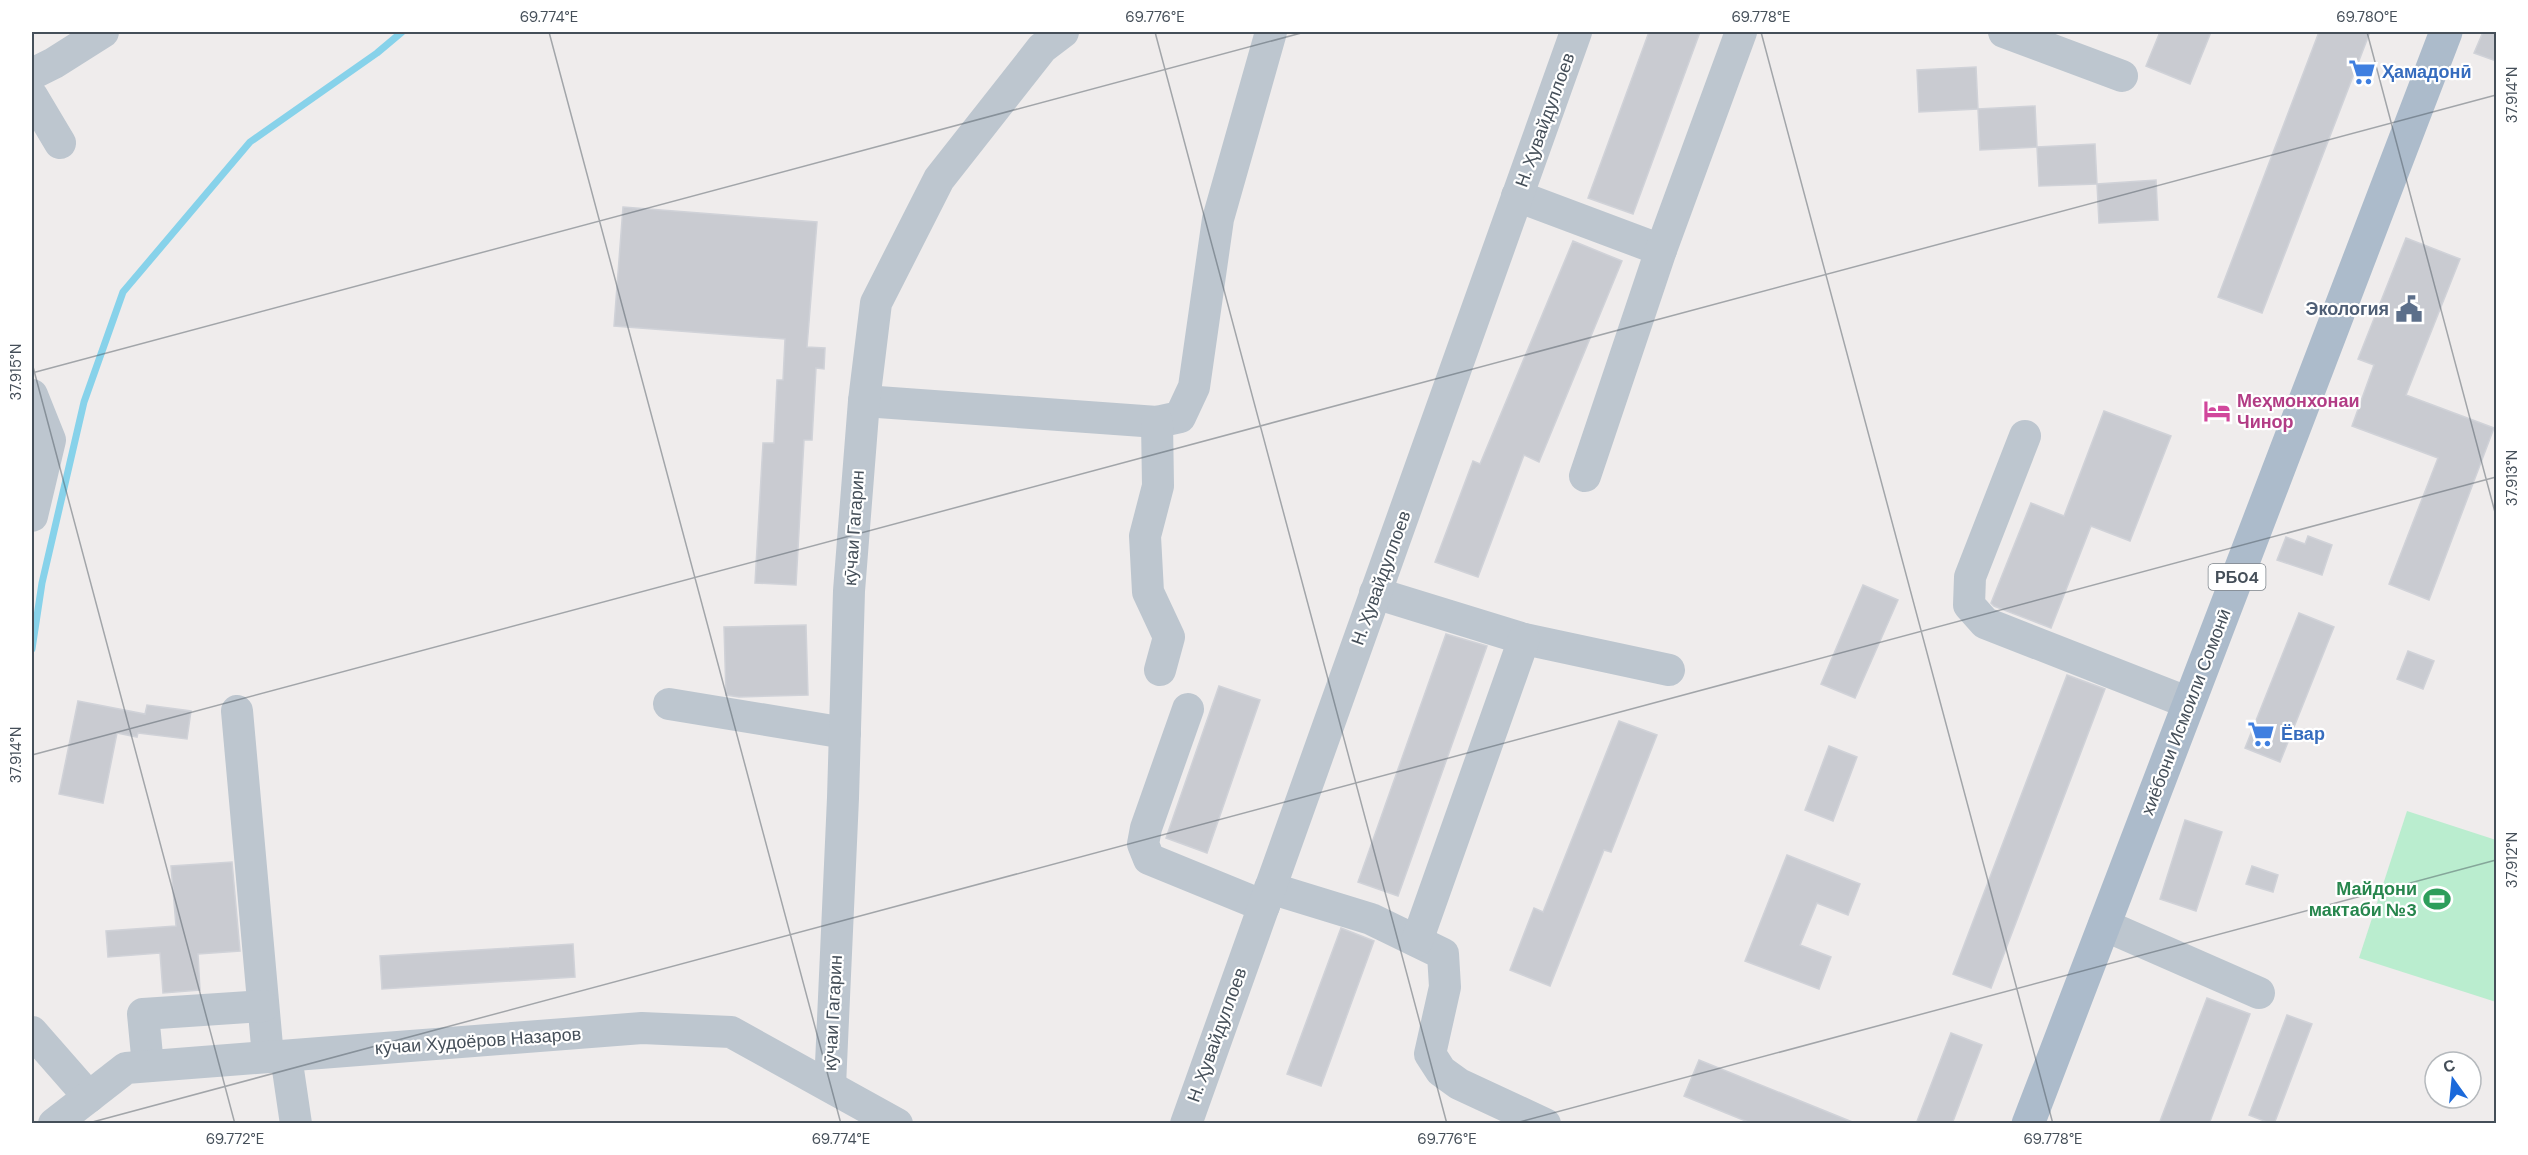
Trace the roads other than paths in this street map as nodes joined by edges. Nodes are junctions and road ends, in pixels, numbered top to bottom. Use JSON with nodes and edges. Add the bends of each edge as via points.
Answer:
{"nodes":[{"id":1,"x":103,"y":32,"type":"edge"},
{"id":2,"x":1271,"y":32,"type":"edge"},
{"id":3,"x":1576,"y":32,"type":"edge"},
{"id":4,"x":1741,"y":32,"type":"edge"},
{"id":5,"x":2004,"y":32,"type":"edge"},
{"id":6,"x":2446,"y":32,"type":"edge"},
{"id":7,"x":1046,"y":37,"type":"edge"},
{"id":8,"x":32,"y":74,"type":"edge"},
{"id":9,"x":2122,"y":76,"type":"dead end"},
{"id":10,"x":32,"y":96,"type":"edge"},
{"id":11,"x":60,"y":143,"type":"dead end"},
{"id":12,"x":1517,"y":196,"type":"junction"},
{"id":13,"x":1661,"y":250,"type":"junction"},
{"id":14,"x":32,"y":395,"type":"edge"},
{"id":15,"x":864,"y":402,"type":"junction"},
{"id":16,"x":1157,"y":422,"type":"junction"},
{"id":17,"x":2025,"y":436,"type":"dead end"},
{"id":18,"x":1585,"y":476,"type":"dead end"},
{"id":19,"x":32,"y":516,"type":"edge"},
{"id":20,"x":1375,"y":593,"type":"junction"},
{"id":21,"x":1524,"y":639,"type":"junction"},
{"id":22,"x":1160,"y":670,"type":"dead end"},
{"id":23,"x":1668,"y":670,"type":"dead end"},
{"id":24,"x":2189,"y":703,"type":"junction"},
{"id":25,"x":669,"y":704,"type":"dead end"},
{"id":26,"x":1188,"y":709,"type":"dead end"},
{"id":27,"x":237,"y":711,"type":"dead end"},
{"id":28,"x":844,"y":733,"type":"junction"},
{"id":29,"x":1267,"y":897,"type":"junction"},
{"id":30,"x":2104,"y":925,"type":"junction"},
{"id":31,"x":1417,"y":941,"type":"junction"},
{"id":32,"x":2259,"y":993,"type":"dead end"},
{"id":33,"x":264,"y":1006,"type":"junction"},
{"id":34,"x":32,"y":1032,"type":"edge"},
{"id":35,"x":277,"y":1056,"type":"junction"},
{"id":36,"x":148,"y":1066,"type":"junction"},
{"id":37,"x":830,"y":1086,"type":"junction"},
{"id":38,"x":74,"y":1114,"type":"edge"},
{"id":39,"x":296,"y":1124,"type":"edge"},
{"id":40,"x":897,"y":1124,"type":"edge"},
{"id":41,"x":1186,"y":1124,"type":"edge"},
{"id":42,"x":1545,"y":1124,"type":"edge"},
{"id":43,"x":2028,"y":1124,"type":"edge"}],
"edges":[{"from":1,"to":8,"type":"street"},
{"from":2,"to":16,"type":"street","via":[[1218,219],[1194,387],[1180,417]]},
{"from":3,"to":12,"type":"street","name":"Н. Ҳувайдуллоев"},
{"from":4,"to":13,"type":"street"},
{"from":5,"to":9,"type":"street"},
{"from":6,"to":24,"type":"main road","name":"хиёбони Исмоили Сомонӣ","number":"РБ04"},
{"from":7,"to":15,"type":"street","name":"кӯчаи Гагарин","via":[[939,179],[876,303]]},
{"from":10,"to":11,"type":"street"},
{"from":12,"to":13,"type":"street"},
{"from":12,"to":20,"type":"street","name":"Н. Ҳувайдуллоев"},
{"from":13,"to":18,"type":"street"},
{"from":14,"to":19,"type":"street","via":[[50,440]]},
{"from":15,"to":16,"type":"street"},
{"from":15,"to":28,"type":"street","name":"кӯчаи Гагарин","via":[[849,591]]},
{"from":16,"to":22,"type":"street","via":[[1158,486],[1145,536],[1148,592],[1169,637]]},
{"from":17,"to":24,"type":"street","via":[[1970,577],[1970,605],[1985,623]]},
{"from":20,"to":21,"type":"street"},
{"from":20,"to":29,"type":"street","name":"Н. Ҳувайдуллоев"},
{"from":21,"to":23,"type":"street"},
{"from":21,"to":31,"type":"street"},
{"from":24,"to":30,"type":"main road","name":"хиёбони Исмоили Сомонӣ","number":"РБ04"},
{"from":25,"to":28,"type":"street"},
{"from":26,"to":29,"type":"street","via":[[1146,828],[1143,844],[1149,859]]},
{"from":27,"to":33,"type":"street"},
{"from":28,"to":37,"type":"street","name":"кӯчаи Гагарин"},
{"from":29,"to":31,"type":"street","via":[[1371,919]]},
{"from":29,"to":41,"type":"street","name":"Н. Ҳувайдуллоев"},
{"from":30,"to":32,"type":"street"},
{"from":30,"to":43,"type":"main road","name":"хиёбони Исмоили Сомонӣ","number":"РБ04"},
{"from":31,"to":42,"type":"street","via":[[1443,954],[1445,987],[1430,1054],[1441,1071],[1458,1084]]},
{"from":33,"to":35,"type":"street"},
{"from":33,"to":36,"type":"street","via":[[143,1014]]},
{"from":34,"to":38,"type":"street"},
{"from":35,"to":36,"type":"street","name":"кӯчаи Худоёров Назаров"},
{"from":35,"to":37,"type":"street","name":"кӯчаи Худоёров Назаров","via":[[642,1028],[730,1032]]},
{"from":35,"to":39,"type":"street"},
{"from":36,"to":38,"type":"street","name":"кӯчаи Худоёров Назаров","via":[[126,1068]]},
{"from":37,"to":40,"type":"street","name":"кӯчаи Худоёров Назаров"}]}
